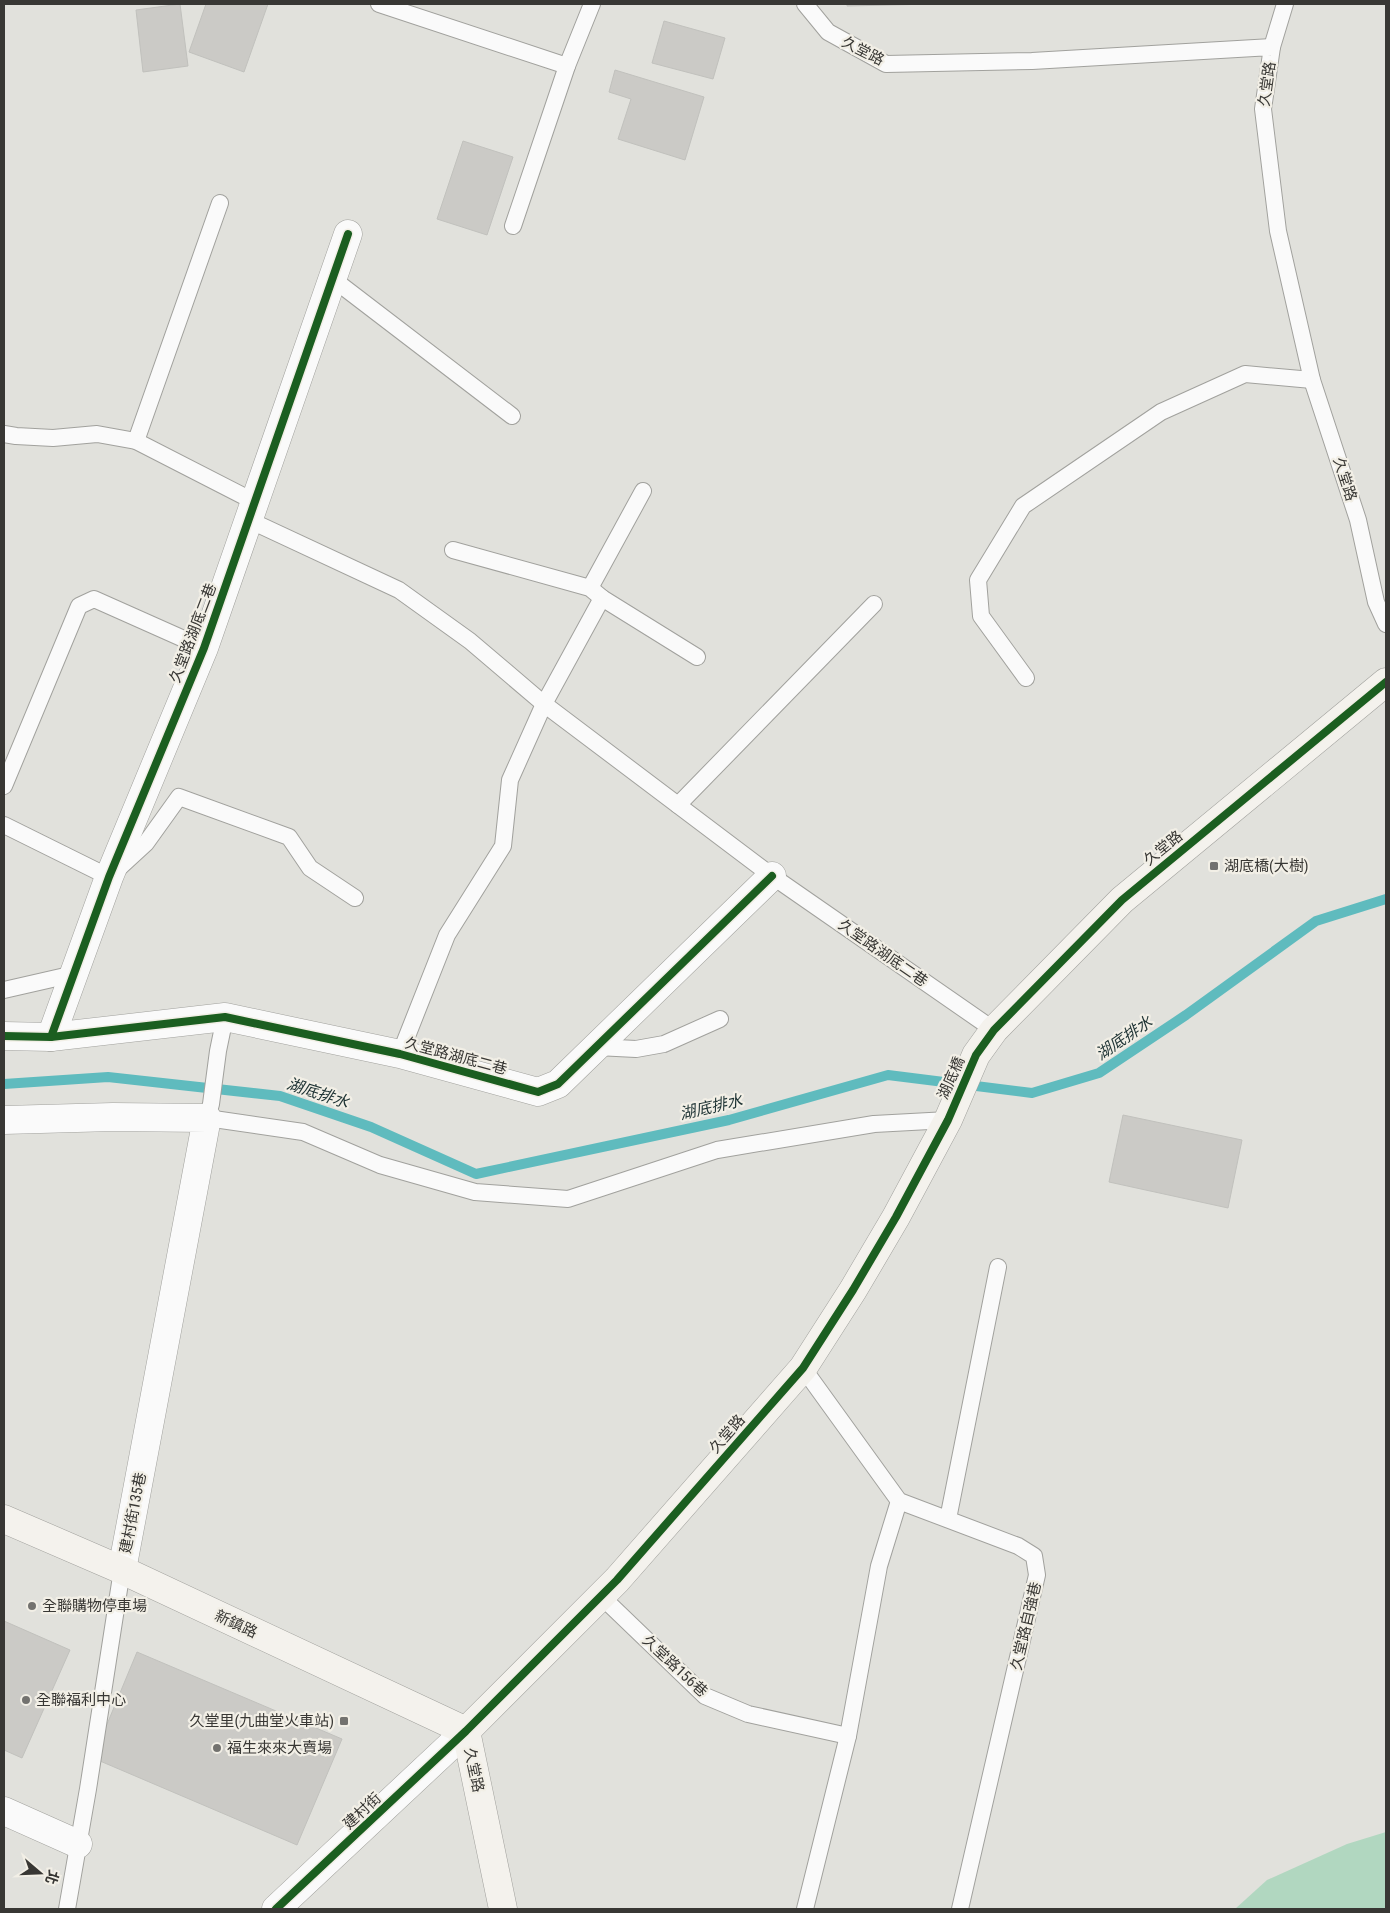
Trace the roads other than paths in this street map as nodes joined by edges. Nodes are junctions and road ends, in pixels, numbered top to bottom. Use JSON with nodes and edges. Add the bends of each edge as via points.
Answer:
{"nodes":[{"id":1,"x":379,"y":4,"type":"edge"},
{"id":2,"x":592,"y":4,"type":"edge"},
{"id":3,"x":805,"y":4,"type":"edge"},
{"id":4,"x":1285,"y":4,"type":"edge"},
{"id":5,"x":1272,"y":47,"type":"junction"},
{"id":6,"x":567,"y":66,"type":"junction"},
{"id":7,"x":220,"y":203,"type":"dead end"},
{"id":8,"x":513,"y":226,"type":"dead end"},
{"id":9,"x":348,"y":234,"type":"dead end"},
{"id":10,"x":333,"y":279,"type":"junction"},
{"id":11,"x":1312,"y":380,"type":"junction"},
{"id":12,"x":512,"y":416,"type":"dead end"},
{"id":13,"x":4,"y":434,"type":"edge"},
{"id":14,"x":136,"y":441,"type":"junction"},
{"id":15,"x":643,"y":491,"type":"dead end"},
{"id":16,"x":252,"y":511,"type":"junction"},
{"id":17,"x":453,"y":550,"type":"dead end"},
{"id":18,"x":596,"y":593,"type":"junction"},
{"id":19,"x":874,"y":604,"type":"dead end"},
{"id":20,"x":1386,"y":624,"type":"edge"},
{"id":21,"x":204,"y":648,"type":"junction"},
{"id":22,"x":697,"y":657,"type":"dead end"},
{"id":23,"x":1026,"y":678,"type":"dead end"},
{"id":24,"x":1386,"y":682,"type":"edge"},
{"id":25,"x":544,"y":704,"type":"junction"},
{"id":26,"x":4,"y":786,"type":"edge"},
{"id":27,"x":678,"y":805,"type":"junction"},
{"id":28,"x":4,"y":825,"type":"edge"},
{"id":29,"x":772,"y":876,"type":"junction"},
{"id":30,"x":110,"y":877,"type":"junction"},
{"id":31,"x":355,"y":898,"type":"dead end"},
{"id":32,"x":74,"y":974,"type":"junction"},
{"id":33,"x":4,"y":990,"type":"edge"},
{"id":34,"x":225,"y":1017,"type":"junction"},
{"id":35,"x":720,"y":1019,"type":"dead end"},
{"id":36,"x":994,"y":1030,"type":"junction"},
{"id":37,"x":4,"y":1036,"type":"edge"},
{"id":38,"x":51,"y":1038,"type":"junction"},
{"id":39,"x":597,"y":1046,"type":"junction"},
{"id":40,"x":400,"y":1054,"type":"junction"},
{"id":41,"x":976,"y":1055,"type":"joint"},
{"id":42,"x":209,"y":1111,"type":"junction"},
{"id":43,"x":949,"y":1116,"type":"junction"},
{"id":44,"x":4,"y":1120,"type":"edge"},
{"id":45,"x":998,"y":1267,"type":"dead end"},
{"id":46,"x":803,"y":1368,"type":"junction"},
{"id":47,"x":899,"y":1501,"type":"junction"},
{"id":48,"x":4,"y":1519,"type":"edge"},
{"id":49,"x":948,"y":1520,"type":"junction"},
{"id":50,"x":122,"y":1570,"type":"junction"},
{"id":51,"x":601,"y":1596,"type":"junction"},
{"id":52,"x":466,"y":1732,"type":"junction"},
{"id":53,"x":848,"y":1736,"type":"junction"},
{"id":54,"x":4,"y":1812,"type":"edge"},
{"id":55,"x":78,"y":1844,"type":"junction"},
{"id":56,"x":67,"y":1909,"type":"edge"},
{"id":57,"x":276,"y":1909,"type":"edge"},
{"id":58,"x":503,"y":1909,"type":"edge"},
{"id":59,"x":805,"y":1909,"type":"edge"},
{"id":60,"x":960,"y":1909,"type":"edge"}],
"edges":[{"from":1,"to":6,"type":"lane"},
{"from":2,"to":6,"type":"lane"},
{"from":3,"to":5,"type":"lane","name":"久堂路","via":[[828,32],[886,64],[1032,61]]},
{"from":4,"to":5,"type":"lane"},
{"from":5,"to":11,"type":"lane","name":"久堂路","via":[[1262,109],[1278,231]]},
{"from":6,"to":8,"type":"lane"},
{"from":7,"to":14,"type":"lane"},
{"from":9,"to":10,"type":"street","name":"久堂路湖底二巷"},
{"from":10,"to":12,"type":"lane"},
{"from":10,"to":16,"type":"street","name":"久堂路湖底二巷"},
{"from":11,"to":20,"type":"lane","name":"久堂路","via":[[1358,520],[1376,602]]},
{"from":11,"to":23,"type":"lane","via":[[1245,374],[1161,412],[1023,506],[978,580],[981,616]]},
{"from":13,"to":14,"type":"lane","name":"久堂路湖底二巷","via":[[53,438],[97,434]]},
{"from":14,"to":16,"type":"lane","name":"久堂路湖底二巷"},
{"from":15,"to":18,"type":"lane"},
{"from":16,"to":21,"type":"street","name":"久堂路湖底二巷"},
{"from":16,"to":25,"type":"lane","name":"久堂路湖底二巷","via":[[398,590],[470,640]]},
{"from":17,"to":18,"type":"lane"},
{"from":18,"to":22,"type":"lane"},
{"from":18,"to":25,"type":"lane"},
{"from":19,"to":27,"type":"lane"},
{"from":21,"to":26,"type":"lane","name":"久堂路湖底二巷","via":[[94,599],[78,606]]},
{"from":21,"to":30,"type":"street","name":"久堂路湖底二巷"},
{"from":24,"to":36,"type":"street","name":"久堂路","via":[[1122,900]]},
{"from":25,"to":27,"type":"lane","name":"久堂路湖底二巷"},
{"from":25,"to":40,"type":"lane","via":[[510,780],[503,846],[447,935]]},
{"from":27,"to":29,"type":"lane","name":"久堂路湖底二巷"},
{"from":28,"to":30,"type":"lane"},
{"from":29,"to":36,"type":"lane","name":"久堂路湖底二巷"},
{"from":29,"to":39,"type":"street","name":"久堂路湖底二巷"},
{"from":30,"to":31,"type":"lane","via":[[146,843],[179,797],[290,837],[310,868]]},
{"from":30,"to":32,"type":"street","name":"久堂路湖底二巷"},
{"from":32,"to":33,"type":"lane"},
{"from":32,"to":38,"type":"street","name":"久堂路湖底二巷"},
{"from":34,"to":38,"type":"street","name":"久堂路湖底二巷"},
{"from":34,"to":40,"type":"street","name":"久堂路湖底二巷"},
{"from":34,"to":42,"type":"lane"},
{"from":35,"to":39,"type":"lane","via":[[664,1044],[636,1049]]},
{"from":36,"to":41,"type":"street","name":"久堂路"},
{"from":37,"to":38,"type":"street","name":"久堂路湖底二巷"},
{"from":39,"to":40,"type":"street","name":"久堂路湖底二巷","via":[[558,1084],[538,1092]]},
{"from":41,"to":43,"type":"street","name":"湖底橋"},
{"from":42,"to":43,"type":"lane","via":[[303,1132],[380,1165],[475,1192],[568,1199],[717,1150],[874,1124]]},
{"from":42,"to":44,"type":"street"},
{"from":42,"to":50,"type":"street","name":"建村街135巷"},
{"from":43,"to":46,"type":"street","name":"久堂路","via":[[853,1290]]},
{"from":45,"to":49,"type":"lane"},
{"from":46,"to":47,"type":"lane"},
{"from":46,"to":51,"type":"street","name":"久堂路"},
{"from":47,"to":49,"type":"lane","name":"久堂路自強巷"},
{"from":47,"to":53,"type":"lane","via":[[879,1566]]},
{"from":48,"to":50,"type":"street","name":"新鎮路"},
{"from":49,"to":60,"type":"lane","name":"久堂路自強巷","via":[[1018,1546],[1034,1556],[1037,1575]]},
{"from":50,"to":52,"type":"street","name":"新鎮路"},
{"from":50,"to":55,"type":"lane","name":"建村街135巷"},
{"from":51,"to":52,"type":"street","name":"久堂路"},
{"from":51,"to":53,"type":"lane","name":"久堂路156巷","via":[[705,1696],[748,1714]]},
{"from":52,"to":57,"type":"street","name":"建村街"},
{"from":52,"to":58,"type":"street","name":"久堂路"},
{"from":53,"to":59,"type":"lane"},
{"from":54,"to":55,"type":"street"},
{"from":55,"to":56,"type":"lane","name":"建村街135巷"}]}
